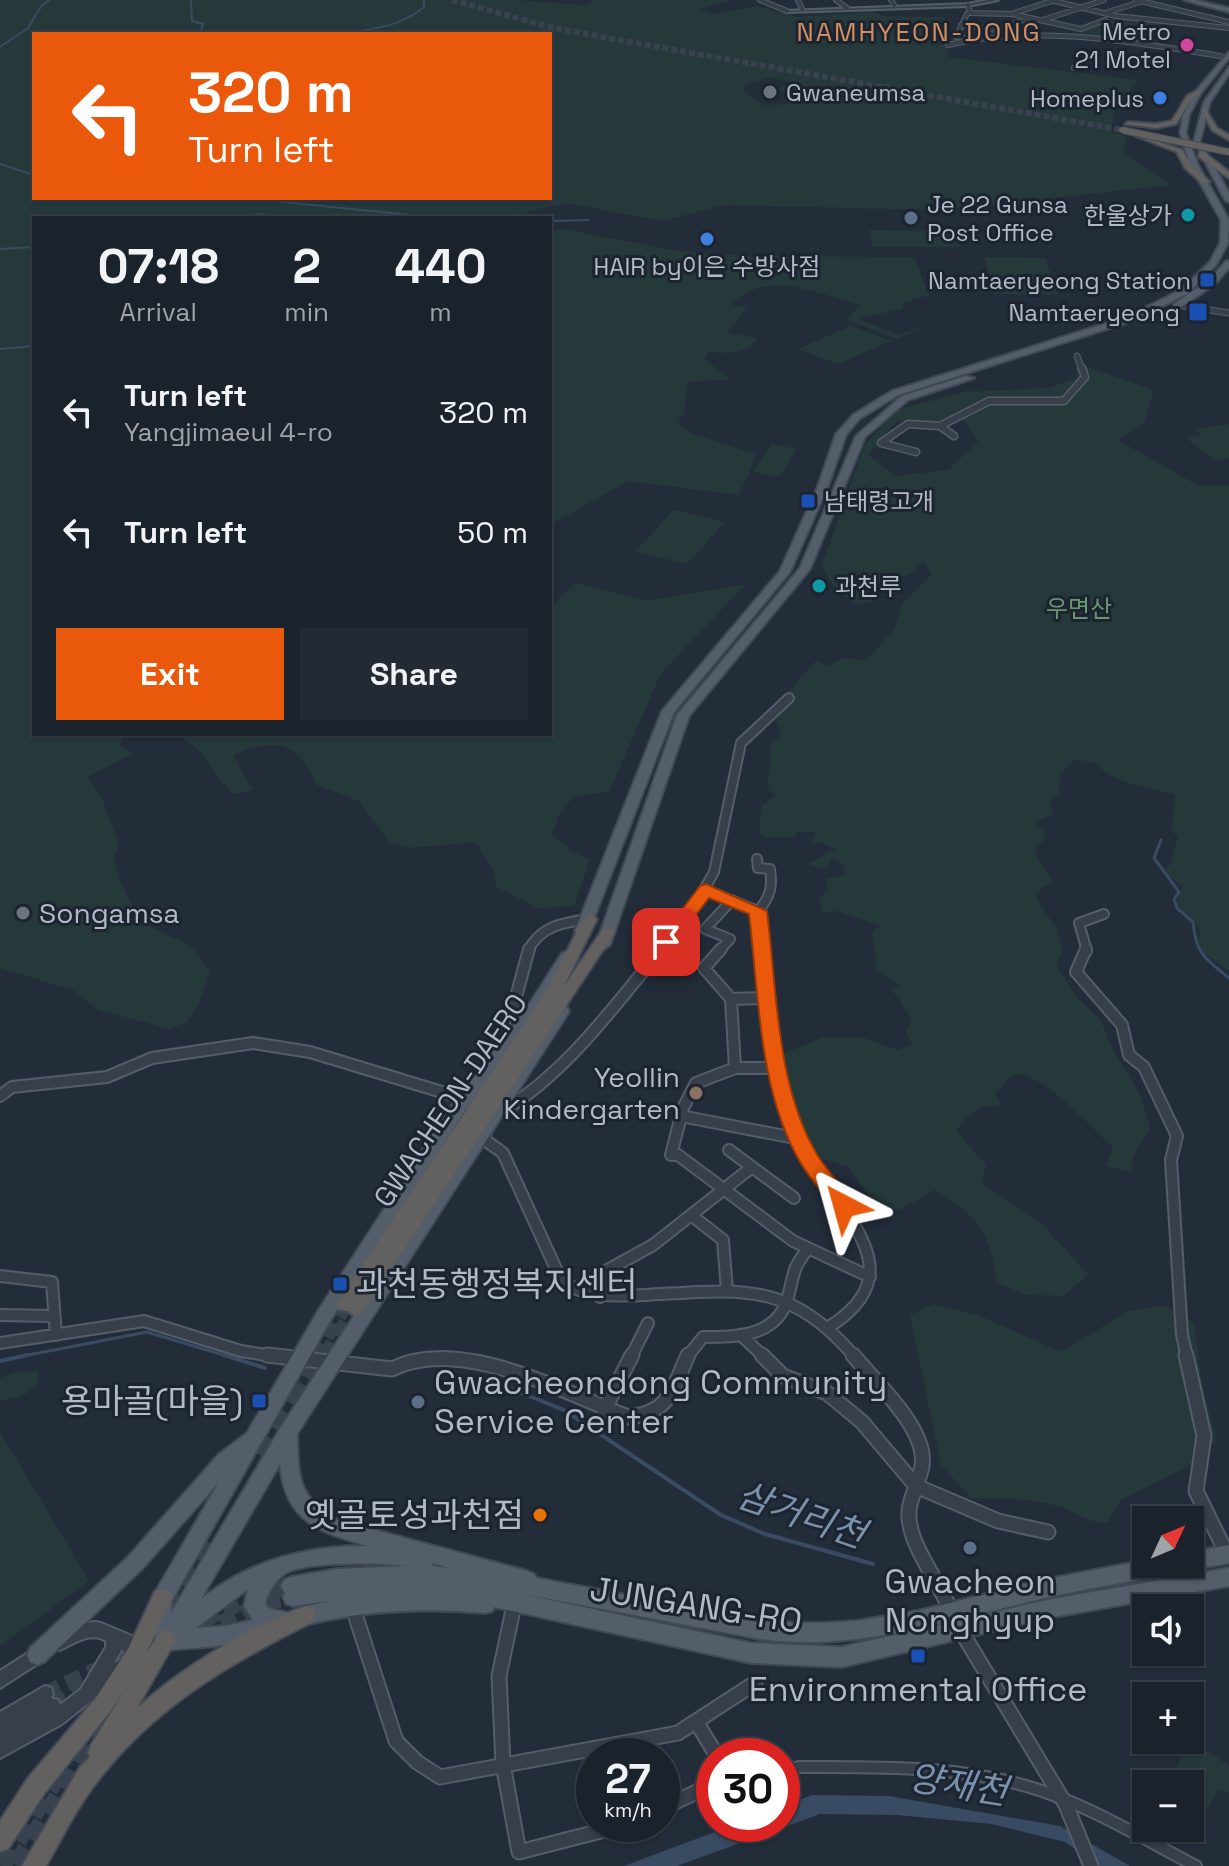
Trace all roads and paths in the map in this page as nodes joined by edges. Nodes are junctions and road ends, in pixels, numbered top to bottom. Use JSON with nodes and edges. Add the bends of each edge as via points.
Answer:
{"nodes":[{"id":1,"x":760,"y":0,"type":"edge"},
{"id":2,"x":798,"y":0,"type":"edge"},
{"id":3,"x":836,"y":0,"type":"edge"},
{"id":4,"x":996,"y":0,"type":"edge"},
{"id":5,"x":1051,"y":0,"type":"edge"},
{"id":6,"x":1104,"y":0,"type":"edge"},
{"id":7,"x":1141,"y":0,"type":"edge"},
{"id":8,"x":1187,"y":0,"type":"edge"},
{"id":9,"x":1194,"y":0,"type":"edge"},
{"id":10,"x":1202,"y":0,"type":"edge"},
{"id":11,"x":1208,"y":0,"type":"edge"},
{"id":12,"x":892,"y":3,"type":"edge"},
{"id":13,"x":952,"y":3,"type":"edge"},
{"id":14,"x":968,"y":5,"type":"junction"},
{"id":15,"x":1081,"y":7,"type":"junction"},
{"id":16,"x":1228,"y":7,"type":"edge"},
{"id":17,"x":847,"y":8,"type":"junction"},
{"id":18,"x":802,"y":9,"type":"junction"},
{"id":19,"x":787,"y":11,"type":"joint"},
{"id":20,"x":970,"y":13,"type":"junction"},
{"id":21,"x":1012,"y":14,"type":"junction"},
{"id":22,"x":1107,"y":14,"type":"junction"},
{"id":23,"x":1204,"y":15,"type":"junction"},
{"id":24,"x":1029,"y":18,"type":"junction"},
{"id":25,"x":1041,"y":20,"type":"junction"},
{"id":26,"x":1229,"y":22,"type":"edge"},
{"id":27,"x":961,"y":25,"type":"dead end"},
{"id":28,"x":1229,"y":28,"type":"edge"},
{"id":29,"x":1081,"y":29,"type":"junction"},
{"id":30,"x":997,"y":30,"type":"junction"},
{"id":31,"x":1058,"y":34,"type":"dead end"},
{"id":32,"x":1029,"y":37,"type":"junction"},
{"id":33,"x":977,"y":41,"type":"junction"},
{"id":34,"x":948,"y":45,"type":"dead end"},
{"id":35,"x":1225,"y":55,"type":"edge"},
{"id":36,"x":1228,"y":71,"type":"edge"},
{"id":37,"x":1198,"y":91,"type":"junction"},
{"id":38,"x":1213,"y":93,"type":"junction"},
{"id":39,"x":1204,"y":111,"type":"junction"},
{"id":40,"x":1125,"y":127,"type":"junction"},
{"id":41,"x":1229,"y":138,"type":"edge"},
{"id":42,"x":1229,"y":144,"type":"edge"},
{"id":43,"x":1229,"y":152,"type":"edge"},
{"id":44,"x":1202,"y":155,"type":"junction"},
{"id":45,"x":1229,"y":176,"type":"edge"},
{"id":46,"x":1206,"y":182,"type":"junction"},
{"id":47,"x":1229,"y":200,"type":"edge"},
{"id":48,"x":1226,"y":210,"type":"edge"},
{"id":49,"x":1213,"y":263,"type":"junction"},
{"id":50,"x":1228,"y":266,"type":"edge"},
{"id":51,"x":1178,"y":305,"type":"junction"},
{"id":52,"x":1229,"y":313,"type":"edge"},
{"id":53,"x":1058,"y":341,"type":"junction"},
{"id":54,"x":1068,"y":346,"type":"junction"},
{"id":55,"x":1077,"y":356,"type":"dead end"},
{"id":56,"x":940,"y":426,"type":"junction"},
{"id":57,"x":954,"y":436,"type":"dead end"},
{"id":58,"x":916,"y":452,"type":"dead end"},
{"id":59,"x":789,"y":698,"type":"dead end"},
{"id":60,"x":757,"y":859,"type":"dead end"},
{"id":61,"x":706,"y":890,"type":"junction"},
{"id":62,"x":732,"y":900,"type":"junction"},
{"id":63,"x":758,"y":911,"type":"junction"},
{"id":64,"x":1104,"y":914,"type":"dead end"},
{"id":65,"x":590,"y":919,"type":"junction"},
{"id":66,"x":608,"y":932,"type":"junction"},
{"id":67,"x":768,"y":998,"type":"junction"},
{"id":68,"x":731,"y":999,"type":"junction"},
{"id":69,"x":516,"y":1031,"type":"junction"},
{"id":70,"x":735,"y":1068,"type":"junction"},
{"id":71,"x":777,"y":1068,"type":"junction"},
{"id":72,"x":0,"y":1096,"type":"edge"},
{"id":73,"x":465,"y":1099,"type":"junction"},
{"id":74,"x":496,"y":1115,"type":"junction"},
{"id":75,"x":681,"y":1116,"type":"junction"},
{"id":76,"x":486,"y":1131,"type":"junction"},
{"id":77,"x":800,"y":1139,"type":"junction"},
{"id":78,"x":729,"y":1150,"type":"dead end"},
{"id":79,"x":752,"y":1167,"type":"junction"},
{"id":80,"x":723,"y":1189,"type":"junction"},
{"id":81,"x":794,"y":1198,"type":"dead end"},
{"id":82,"x":691,"y":1215,"type":"junction"},
{"id":83,"x":807,"y":1250,"type":"junction"},
{"id":84,"x":0,"y":1276,"type":"edge"},
{"id":85,"x":870,"y":1277,"type":"junction"},
{"id":86,"x":727,"y":1291,"type":"junction"},
{"id":87,"x":600,"y":1297,"type":"junction"},
{"id":88,"x":788,"y":1300,"type":"junction"},
{"id":89,"x":0,"y":1315,"type":"edge"},
{"id":90,"x":52,"y":1316,"type":"junction"},
{"id":91,"x":648,"y":1323,"type":"dead end"},
{"id":92,"x":829,"y":1327,"type":"junction"},
{"id":93,"x":56,"y":1335,"type":"junction"},
{"id":94,"x":743,"y":1337,"type":"junction"},
{"id":95,"x":0,"y":1343,"type":"edge"},
{"id":96,"x":299,"y":1361,"type":"junction"},
{"id":97,"x":335,"y":1361,"type":"junction"},
{"id":98,"x":604,"y":1410,"type":"junction"},
{"id":99,"x":258,"y":1433,"type":"junction"},
{"id":100,"x":288,"y":1433,"type":"junction"},
{"id":101,"x":916,"y":1486,"type":"junction"},
{"id":102,"x":1048,"y":1532,"type":"dead end"},
{"id":103,"x":1228,"y":1554,"type":"edge"},
{"id":104,"x":1204,"y":1558,"type":"edge"},
{"id":105,"x":453,"y":1562,"type":"junction"},
{"id":106,"x":280,"y":1566,"type":"junction"},
{"id":107,"x":1132,"y":1572,"type":"edge"},
{"id":108,"x":1229,"y":1577,"type":"edge"},
{"id":109,"x":557,"y":1592,"type":"junction"},
{"id":110,"x":162,"y":1598,"type":"junction"},
{"id":111,"x":352,"y":1605,"type":"junction"},
{"id":112,"x":513,"y":1610,"type":"junction"},
{"id":113,"x":541,"y":1610,"type":"junction"},
{"id":114,"x":298,"y":1617,"type":"junction"},
{"id":115,"x":956,"y":1622,"type":"junction"},
{"id":116,"x":111,"y":1634,"type":"junction"},
{"id":117,"x":166,"y":1640,"type":"junction"},
{"id":118,"x":37,"y":1655,"type":"junction"},
{"id":119,"x":135,"y":1656,"type":"junction"},
{"id":120,"x":0,"y":1680,"type":"edge"},
{"id":121,"x":755,"y":1683,"type":"dead end"},
{"id":122,"x":85,"y":1697,"type":"junction"},
{"id":123,"x":0,"y":1721,"type":"edge"},
{"id":124,"x":697,"y":1723,"type":"junction"},
{"id":125,"x":0,"y":1736,"type":"edge"},
{"id":126,"x":706,"y":1738,"type":"edge"},
{"id":127,"x":0,"y":1750,"type":"edge"},
{"id":128,"x":503,"y":1764,"type":"junction"},
{"id":129,"x":800,"y":1767,"type":"edge"},
{"id":130,"x":85,"y":1780,"type":"junction"},
{"id":131,"x":1064,"y":1802,"type":"junction"},
{"id":132,"x":576,"y":1837,"type":"edge"},
{"id":133,"x":0,"y":1841,"type":"edge"},
{"id":134,"x":33,"y":1866,"type":"edge"},
{"id":135,"x":1091,"y":1866,"type":"edge"},
{"id":136,"x":1196,"y":1866,"type":"edge"}],
"edges":[{"from":1,"to":19,"type":"street"},
{"from":2,"to":18,"type":"street"},
{"from":3,"to":17,"type":"street"},
{"from":4,"to":14,"type":"street"},
{"from":5,"to":15,"type":"street"},
{"from":5,"to":21,"type":"street"},
{"from":6,"to":15,"type":"street"},
{"from":7,"to":22,"type":"street"},
{"from":7,"to":23,"type":"street"},
{"from":8,"to":16,"type":"main road"},
{"from":9,"to":16,"type":"main road"},
{"from":10,"to":16,"type":"main road"},
{"from":11,"to":16,"type":"main road"},
{"from":12,"to":13,"type":"street"},
{"from":12,"to":17,"type":"street"},
{"from":13,"to":14,"type":"street"},
{"from":14,"to":20,"type":"street"},
{"from":15,"to":22,"type":"street"},
{"from":15,"to":25,"type":"street"},
{"from":16,"to":23,"type":"street"},
{"from":17,"to":18,"type":"street"},
{"from":18,"to":19,"type":"street"},
{"from":20,"to":21,"type":"street"},
{"from":20,"to":33,"type":"street","via":[[956,37]]},
{"from":21,"to":24,"type":"street"},
{"from":22,"to":28,"type":"street"},
{"from":22,"to":29,"type":"street","via":[[1094,19],[1105,20]]},
{"from":23,"to":26,"type":"street"},
{"from":24,"to":25,"type":"street"},
{"from":24,"to":30,"type":"street"},
{"from":25,"to":29,"type":"street"},
{"from":27,"to":30,"type":"street"},
{"from":29,"to":31,"type":"street"},
{"from":30,"to":32,"type":"street"},
{"from":32,"to":33,"type":"street"},
{"from":32,"to":35,"type":"street"},
{"from":33,"to":34,"type":"street"},
{"from":35,"to":37,"type":"main road"},
{"from":36,"to":38,"type":"main road"},
{"from":37,"to":38,"type":"main road"},
{"from":37,"to":40,"type":"highway","via":[[1174,123]]},
{"from":37,"to":46,"type":"main road","via":[[1183,133]]},
{"from":38,"to":39,"type":"main road"},
{"from":39,"to":41,"type":"highway","via":[[1214,129]]},
{"from":39,"to":44,"type":"main road","via":[[1197,141]]},
{"from":40,"to":42,"type":"highway"},
{"from":40,"to":43,"type":"highway","bridge":true},
{"from":40,"to":46,"type":"highway","bridge":true,"via":[[1183,155]]},
{"from":44,"to":45,"type":"highway"},
{"from":44,"to":47,"type":"main road"},
{"from":46,"to":48,"type":"main road"},
{"from":48,"to":49,"type":"main road","via":[[1224,243]]},
{"from":49,"to":50,"type":"main road"},
{"from":49,"to":53,"type":"main road","via":[[1184,292],[1156,307]]},
{"from":50,"to":51,"type":"main road"},
{"from":51,"to":52,"type":"street"},
{"from":51,"to":54,"type":"main road"},
{"from":53,"to":54,"type":"main road"},
{"from":53,"to":65,"type":"main road","via":[[895,393],[856,417],[841,434],[785,572],[668,711]]},
{"from":54,"to":66,"type":"main road","via":[[905,398],[861,436],[805,569],[683,715]]},
{"from":55,"to":56,"type":"street","via":[[1079,370],[1089,376],[1064,401],[989,401]]},
{"from":56,"to":57,"type":"street"},
{"from":56,"to":58,"type":"street","via":[[908,424],[881,443]]},
{"from":59,"to":61,"type":"street","via":[[741,743],[723,839]]},
{"from":60,"to":63,"type":"street","via":[[758,868],[770,869],[773,882],[770,898]]},
{"from":61,"to":62,"type":"street"},
{"from":61,"to":74,"type":"street","via":[[613,1004],[522,1100]]},
{"from":62,"to":63,"type":"street"},
{"from":62,"to":68,"type":"street","via":[[705,929],[730,939],[704,968]]},
{"from":63,"to":67,"type":"street"},
{"from":64,"to":103,"type":"street","via":[[1079,923],[1087,952],[1076,972],[1122,1025],[1129,1055],[1144,1067],[1177,1136],[1171,1160],[1182,1335],[1204,1436],[1196,1491]]},
{"from":65,"to":66,"type":"highway","name":"GWACHEON-DAERO","via":[[555,990],[350,1307]]},
{"from":65,"to":69,"type":"main road"},
{"from":65,"to":69,"type":"street","via":[[562,923],[536,938],[512,1014]]},
{"from":66,"to":74,"type":"main road"},
{"from":67,"to":68,"type":"street"},
{"from":67,"to":71,"type":"street"},
{"from":68,"to":70,"type":"street"},
{"from":69,"to":73,"type":"main road"},
{"from":70,"to":71,"type":"street"},
{"from":70,"to":75,"type":"street","via":[[696,1083]]},
{"from":71,"to":77,"type":"street"},
{"from":72,"to":73,"type":"street","via":[[12,1087],[107,1077],[152,1058],[253,1043],[310,1052]]},
{"from":73,"to":96,"type":"main road"},
{"from":74,"to":76,"type":"main road"},
{"from":75,"to":77,"type":"street"},
{"from":75,"to":80,"type":"street","via":[[671,1155]]},
{"from":76,"to":87,"type":"street","via":[[485,1140],[503,1153],[562,1282]]},
{"from":76,"to":97,"type":"main road"},
{"from":77,"to":85,"type":"street","via":[[824,1182],[855,1220]]},
{"from":78,"to":79,"type":"street"},
{"from":79,"to":80,"type":"street"},
{"from":79,"to":81,"type":"street"},
{"from":80,"to":82,"type":"street"},
{"from":80,"to":83,"type":"street"},
{"from":82,"to":86,"type":"street","via":[[723,1240]]},
{"from":82,"to":87,"type":"street","via":[[653,1245],[606,1271]]},
{"from":83,"to":85,"type":"street","via":[[841,1269]]},
{"from":83,"to":88,"type":"street","via":[[792,1269]]},
{"from":84,"to":90,"type":"street","via":[[52,1282]]},
{"from":85,"to":92,"type":"street","via":[[867,1293],[854,1311]]},
{"from":86,"to":87,"type":"street"},
{"from":86,"to":88,"type":"street"},
{"from":88,"to":92,"type":"street"},
{"from":88,"to":94,"type":"street","via":[[768,1327]]},
{"from":89,"to":90,"type":"street"},
{"from":90,"to":93,"type":"street"},
{"from":91,"to":98,"type":"street"},
{"from":92,"to":101,"type":"street","via":[[914,1428],[924,1447]]},
{"from":93,"to":95,"type":"street"},
{"from":93,"to":96,"type":"street","via":[[144,1321],[241,1351]]},
{"from":94,"to":98,"type":"street","via":[[703,1337],[690,1351],[666,1403],[649,1415],[628,1417]]},
{"from":94,"to":101,"type":"street","via":[[783,1376],[827,1393],[862,1422]]},
{"from":96,"to":97,"type":"street"},
{"from":96,"to":99,"type":"main road"},
{"from":97,"to":98,"type":"street","via":[[392,1369],[453,1359],[492,1364]]},
{"from":97,"to":100,"type":"main road"},
{"from":99,"to":110,"type":"main road"},
{"from":99,"to":118,"type":"main road","via":[[226,1460],[135,1563]]},
{"from":100,"to":105,"type":"main road","via":[[290,1486],[313,1516],[329,1526]]},
{"from":100,"to":117,"type":"main road"},
{"from":101,"to":102,"type":"street","via":[[998,1521]]},
{"from":101,"to":115,"type":"street","via":[[908,1519],[917,1551],[937,1579]]},
{"from":103,"to":104,"type":"main road"},
{"from":105,"to":106,"type":"main road","via":[[366,1555]]},
{"from":105,"to":109,"type":"main road","via":[[501,1571]]},
{"from":106,"to":114,"type":"main road","via":[[258,1588],[254,1606],[269,1619]]},
{"from":106,"to":117,"type":"main road","via":[[235,1586]]},
{"from":107,"to":115,"type":"main road","name":"JUNGANG-RO","via":[[1040,1590]]},
{"from":108,"to":115,"type":"main road","name":"JUNGANG-RO"},
{"from":109,"to":113,"type":"main road","name":"JUNGANG-RO","via":[[422,1574],[350,1575],[292,1591],[436,1587]]},
{"from":109,"to":115,"type":"main road","name":"JUNGANG-RO","via":[[790,1633]]},
{"from":110,"to":117,"type":"main road","via":[[160,1623]]},
{"from":110,"to":119,"type":"highway"},
{"from":111,"to":112,"type":"main road","via":[[435,1600]]},
{"from":111,"to":114,"type":"main road"},
{"from":111,"to":128,"type":"street","via":[[396,1741],[440,1777]]},
{"from":112,"to":113,"type":"main road"},
{"from":112,"to":128,"type":"street","via":[[499,1676]]},
{"from":113,"to":115,"type":"main road","name":"JUNGANG-RO","via":[[688,1642],[798,1657],[872,1652]]},
{"from":114,"to":117,"type":"main road","via":[[226,1636]]},
{"from":114,"to":130,"type":"highway","via":[[174,1687],[127,1730]]},
{"from":115,"to":131,"type":"street"},
{"from":116,"to":118,"type":"street","via":[[85,1631]]},
{"from":116,"to":119,"type":"street","via":[[126,1641]]},
{"from":116,"to":122,"type":"street","via":[[114,1649]]},
{"from":117,"to":119,"type":"main road"},
{"from":117,"to":130,"type":"highway"},
{"from":118,"to":120,"type":"street"},
{"from":119,"to":122,"type":"street"},
{"from":119,"to":133,"type":"highway"},
{"from":121,"to":124,"type":"street"},
{"from":122,"to":127,"type":"street"},
{"from":123,"to":125,"type":"street","via":[[49,1700]]},
{"from":124,"to":126,"type":"street"},
{"from":124,"to":128,"type":"street","via":[[678,1733]]},
{"from":128,"to":132,"type":"street","via":[[519,1852]]},
{"from":129,"to":131,"type":"street","via":[[946,1771],[1035,1789]]},
{"from":130,"to":134,"type":"highway"},
{"from":131,"to":135,"type":"street"},
{"from":131,"to":136,"type":"street"}]}
